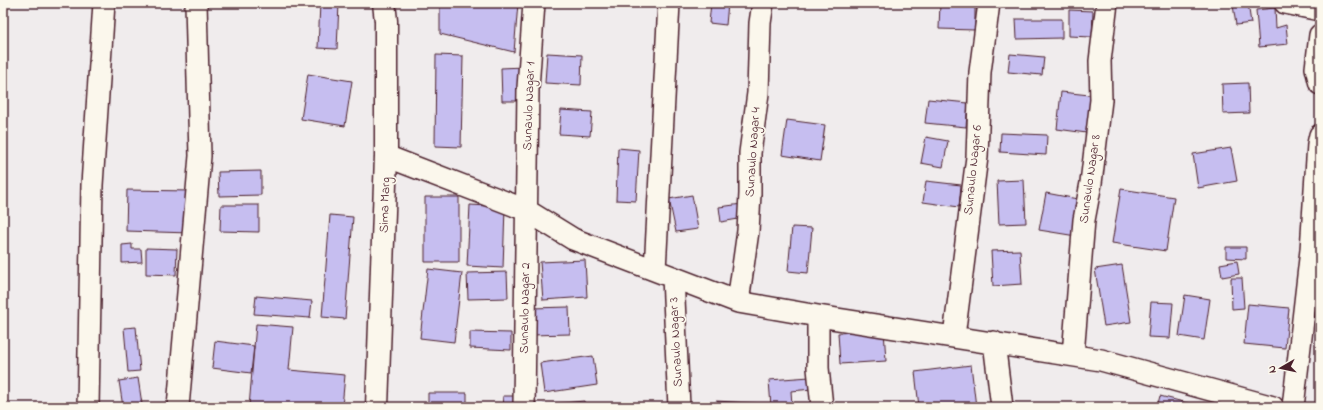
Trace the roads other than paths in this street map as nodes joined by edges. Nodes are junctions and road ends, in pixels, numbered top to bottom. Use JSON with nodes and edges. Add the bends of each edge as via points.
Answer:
{"nodes":[{"id":1,"x":104,"y":3,"type":"edge"},
{"id":2,"x":196,"y":3,"type":"edge"},
{"id":3,"x":384,"y":3,"type":"edge"},
{"id":4,"x":534,"y":3,"type":"edge"},
{"id":5,"x":669,"y":3,"type":"edge"},
{"id":6,"x":763,"y":3,"type":"edge"},
{"id":7,"x":989,"y":3,"type":"edge"},
{"id":8,"x":1107,"y":3,"type":"edge"},
{"id":9,"x":1285,"y":3,"type":"edge"},
{"id":10,"x":1320,"y":10,"type":"edge"},
{"id":11,"x":1320,"y":35,"type":"edge"},
{"id":12,"x":1320,"y":84,"type":"edge"},
{"id":13,"x":1320,"y":135,"type":"edge"},
{"id":14,"x":386,"y":156,"type":"junction"},
{"id":15,"x":526,"y":210,"type":"junction"},
{"id":16,"x":664,"y":273,"type":"junction"},
{"id":17,"x":738,"y":302,"type":"junction"},
{"id":18,"x":818,"y":316,"type":"junction"},
{"id":19,"x":954,"y":336,"type":"junction"},
{"id":20,"x":994,"y":342,"type":"junction"},
{"id":21,"x":1073,"y":355,"type":"junction"},
{"id":22,"x":88,"y":407,"type":"edge"},
{"id":23,"x":178,"y":407,"type":"edge"},
{"id":24,"x":377,"y":407,"type":"edge"},
{"id":25,"x":524,"y":407,"type":"edge"},
{"id":26,"x":679,"y":407,"type":"edge"},
{"id":27,"x":822,"y":407,"type":"edge"},
{"id":28,"x":1002,"y":407,"type":"edge"},
{"id":29,"x":1273,"y":407,"type":"edge"},
{"id":30,"x":1294,"y":407,"type":"edge"}],
"edges":[{"from":1,"to":22,"type":"street","via":[[92,185]]},
{"from":2,"to":23,"type":"street","via":[[200,156]]},
{"from":3,"to":14,"type":"street","name":"Sima Marg"},
{"from":4,"to":15,"type":"street","name":"Sunaulo Nagar 1","via":[[528,88]]},
{"from":5,"to":16,"type":"street","name":"Sunaulo Nagar 3"},
{"from":6,"to":17,"type":"street","name":"Sunaulo Nagar 4","via":[[758,93],[750,154],[748,231]]},
{"from":7,"to":19,"type":"street","name":"Sunaulo Nagar 6","via":[[980,72],[977,157]]},
{"from":8,"to":21,"type":"street","name":"Sunaulo Nagar 8","via":[[1100,62],[1101,100],[1084,220]]},
{"from":9,"to":10,"type":"street"},
{"from":11,"to":12,"type":"street","via":[[1316,68]]},
{"from":13,"to":30,"type":"street"},
{"from":14,"to":15,"type":"street"},
{"from":14,"to":24,"type":"street","name":"Sima Marg"},
{"from":15,"to":16,"type":"street","via":[[573,239]]},
{"from":15,"to":25,"type":"street","name":"Sunaulo Nagar 2"},
{"from":16,"to":17,"type":"street"},
{"from":16,"to":26,"type":"street","name":"Sunaulo Nagar 3"},
{"from":17,"to":18,"type":"street"},
{"from":18,"to":19,"type":"street"},
{"from":18,"to":27,"type":"street","via":[[818,368]]},
{"from":19,"to":20,"type":"street"},
{"from":20,"to":21,"type":"street"},
{"from":20,"to":28,"type":"street"},
{"from":21,"to":29,"type":"street","via":[[1101,360]]}]}
